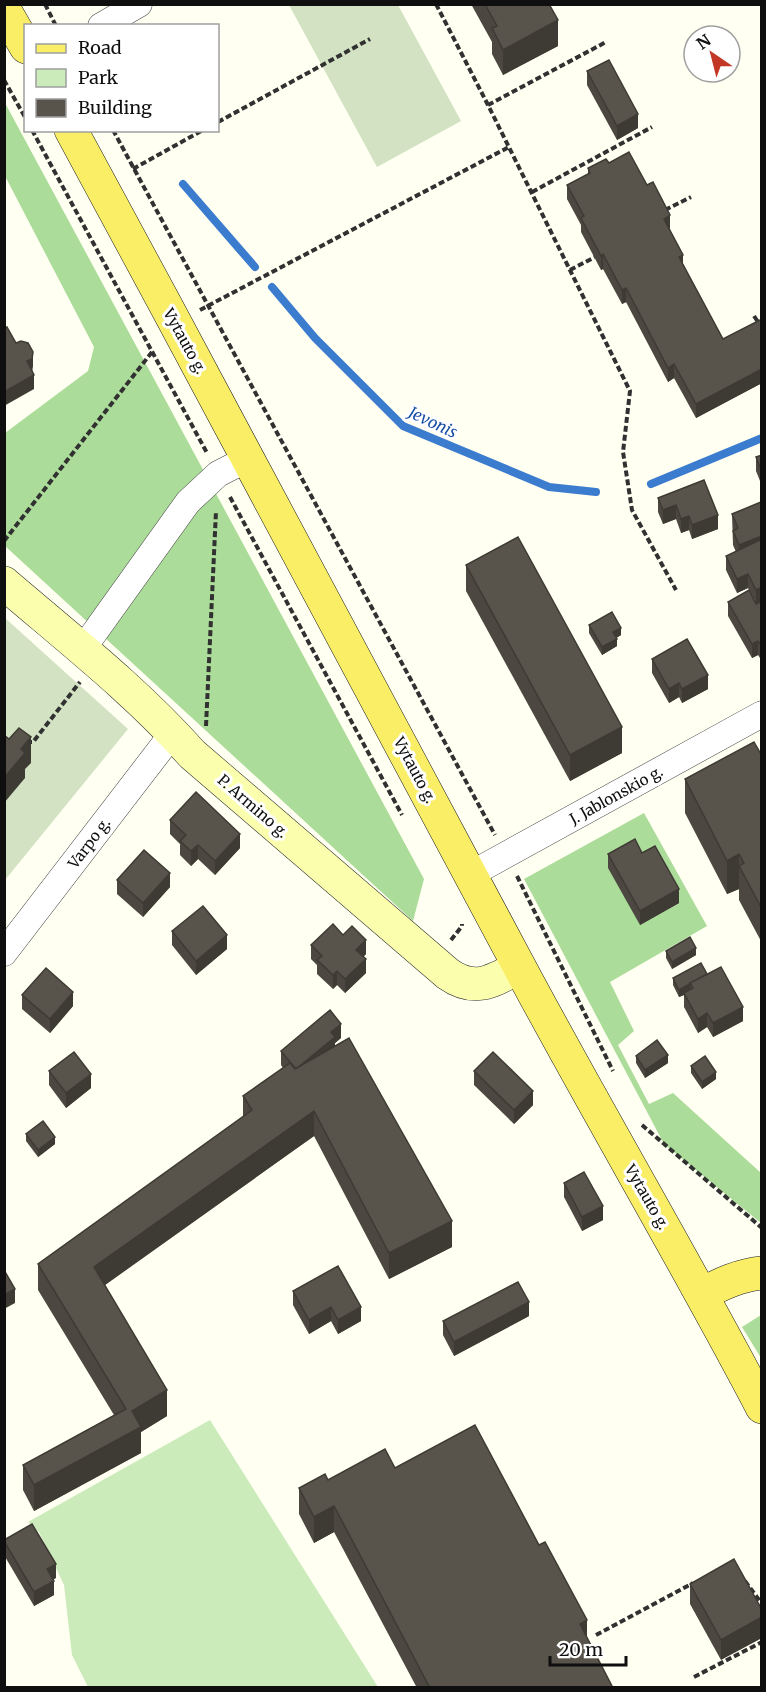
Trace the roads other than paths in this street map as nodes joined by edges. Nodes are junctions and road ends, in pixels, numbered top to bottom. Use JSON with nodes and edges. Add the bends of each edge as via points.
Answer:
{"nodes":[{"id":1,"x":139,"y":4,"type":"edge"},
{"id":2,"x":4,"y":9,"type":"edge"},
{"id":3,"x":104,"y":24,"type":"edge"},
{"id":4,"x":24,"y":44,"type":"edge"},
{"id":5,"x":72,"y":132,"type":"edge"},
{"id":6,"x":249,"y":458,"type":"junction"},
{"id":7,"x":4,"y":584,"type":"edge"},
{"id":8,"x":89,"y":656,"type":"junction"},
{"id":9,"x":762,"y":714,"type":"edge"},
{"id":10,"x":183,"y":743,"type":"junction"},
{"id":11,"x":471,"y":874,"type":"junction"},
{"id":12,"x":4,"y":953,"type":"edge"},
{"id":13,"x":519,"y":967,"type":"junction"},
{"id":14,"x":762,"y":1274,"type":"edge"},
{"id":15,"x":702,"y":1294,"type":"junction"},
{"id":16,"x":762,"y":1407,"type":"edge"}],
"edges":[{"from":1,"to":3,"type":"street"},
{"from":2,"to":4,"type":"main road"},
{"from":5,"to":6,"type":"main road","name":"Vytauto g."},
{"from":6,"to":8,"type":"street","via":[[218,474],[188,502]]},
{"from":6,"to":11,"type":"main road","name":"Vytauto g."},
{"from":7,"to":8,"type":"main road","name":"P. Armino g."},
{"from":8,"to":10,"type":"main road","name":"P. Armino g."},
{"from":9,"to":11,"type":"street","name":"J. Jablonskio g."},
{"from":10,"to":12,"type":"street","name":"Varpo g."},
{"from":10,"to":13,"type":"main road","name":"P. Armino g.","via":[[458,981],[469,985],[496,979]]},
{"from":11,"to":13,"type":"main road","name":"Vytauto g."},
{"from":13,"to":15,"type":"main road","name":"Vytauto g."},
{"from":14,"to":15,"type":"main road","via":[[752,1274]]},
{"from":15,"to":16,"type":"main road","name":"Vytauto g."}]}
